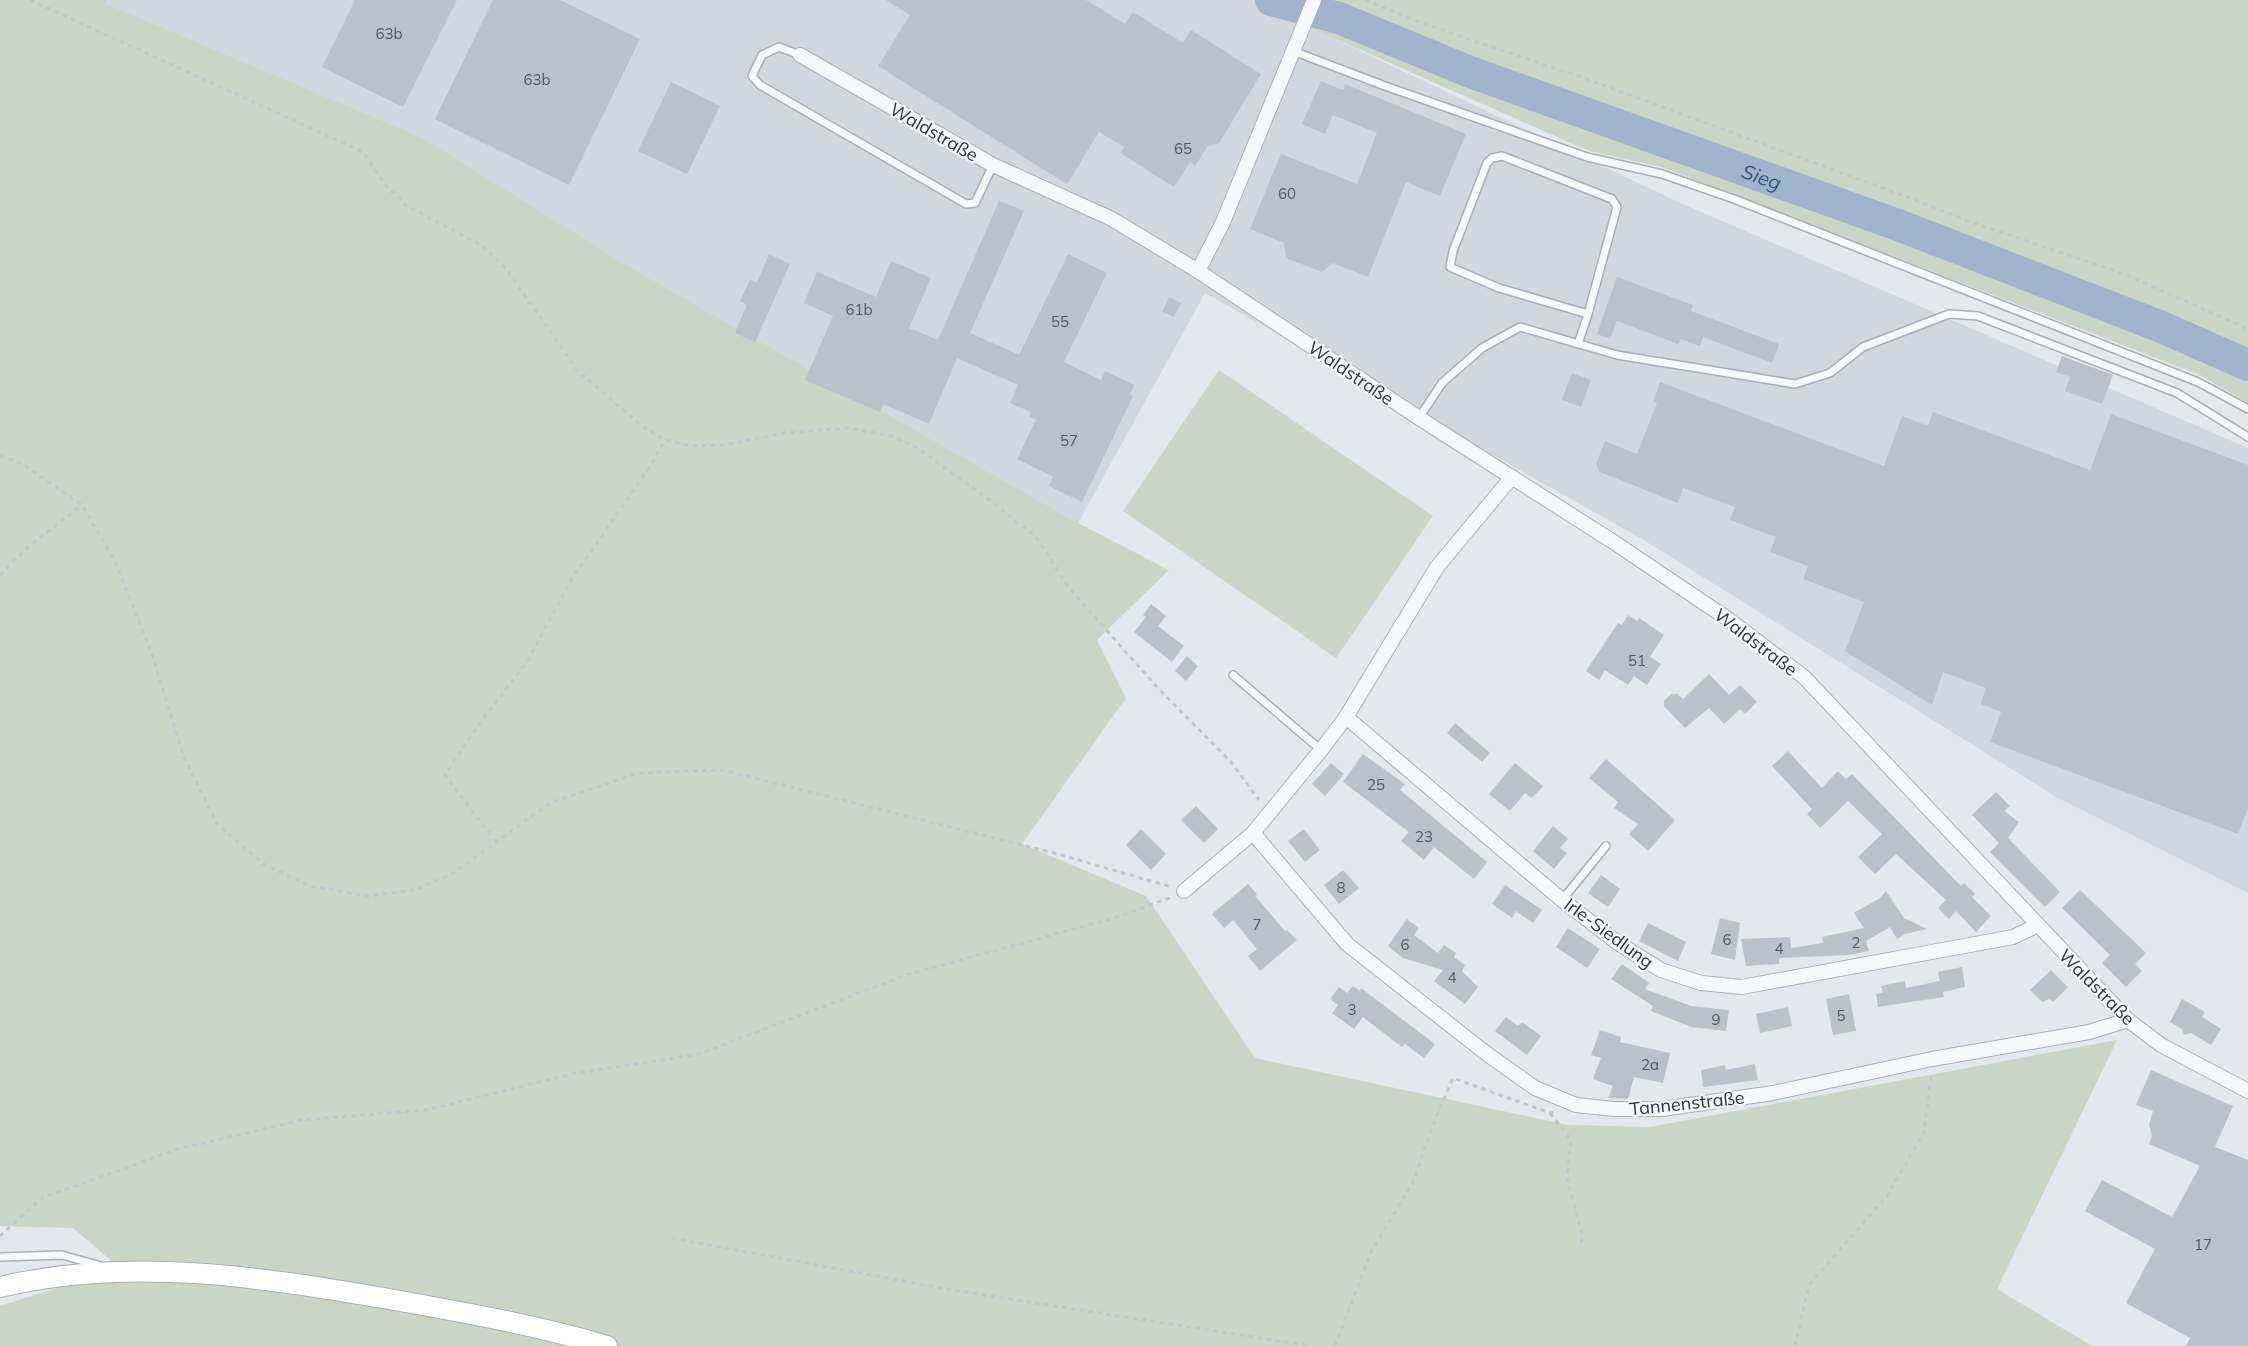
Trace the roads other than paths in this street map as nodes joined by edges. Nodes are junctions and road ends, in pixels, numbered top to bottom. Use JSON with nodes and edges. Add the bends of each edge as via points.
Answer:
{"nodes":[{"id":1,"x":1314,"y":0,"type":"edge"},
{"id":2,"x":1293,"y":51,"type":"junction"},
{"id":3,"x":800,"y":55,"type":"joint"},
{"id":4,"x":993,"y":165,"type":"junction"},
{"id":5,"x":1198,"y":271,"type":"junction"},
{"id":6,"x":1588,"y":314,"type":"junction"},
{"id":7,"x":1578,"y":344,"type":"junction"},
{"id":8,"x":2248,"y":409,"type":"edge"},
{"id":9,"x":1419,"y":418,"type":"junction"},
{"id":10,"x":2248,"y":437,"type":"edge"},
{"id":11,"x":1512,"y":477,"type":"junction"},
{"id":12,"x":1233,"y":675,"type":"dead end"},
{"id":13,"x":1346,"y":717,"type":"junction"},
{"id":14,"x":1321,"y":750,"type":"junction"},
{"id":15,"x":1252,"y":832,"type":"junction"},
{"id":16,"x":1606,"y":846,"type":"dead end"},
{"id":17,"x":1184,"y":891,"type":"road end"},
{"id":18,"x":1562,"y":900,"type":"junction"},
{"id":19,"x":2036,"y":926,"type":"junction"},
{"id":20,"x":2128,"y":1020,"type":"junction"},
{"id":21,"x":2248,"y":1091,"type":"edge"},
{"id":22,"x":0,"y":1257,"type":"edge"},
{"id":23,"x":121,"y":1271,"type":"junction"},
{"id":24,"x":0,"y":1287,"type":"edge"},
{"id":25,"x":607,"y":1346,"type":"edge"}],
"edges":[{"from":1,"to":2,"type":"street"},
{"from":2,"to":5,"type":"street","via":[[1223,222]]},
{"from":2,"to":8,"type":"lane","via":[[1587,157],[1662,174],[1734,199],[2176,374]]},
{"from":3,"to":4,"type":"street","name":"Waldstraße"},
{"from":3,"to":4,"type":"lane","via":[[779,47],[762,55],[752,76],[760,85],[966,204],[975,203]]},
{"from":4,"to":5,"type":"street","name":"Waldstraße","via":[[1112,219]]},
{"from":5,"to":9,"type":"street","name":"Waldstraße"},
{"from":6,"to":6,"type":"lane","via":[[1499,288],[1450,267],[1491,158],[1502,156],[1612,199],[1617,207]]},
{"from":6,"to":7,"type":"lane"},
{"from":7,"to":9,"type":"lane","via":[[1520,327],[1482,348],[1442,383]]},
{"from":7,"to":10,"type":"lane","via":[[1617,355],[1796,384],[1830,373],[1863,346],[1949,314],[1978,316],[2177,393]]},
{"from":9,"to":11,"type":"street","name":"Waldstraße"},
{"from":11,"to":13,"type":"street","via":[[1437,567]]},
{"from":11,"to":19,"type":"street","name":"Waldstraße","via":[[1728,619],[1804,677]]},
{"from":12,"to":14,"type":"lane"},
{"from":13,"to":14,"type":"street"},
{"from":13,"to":18,"type":"street","name":"Irle-Siedlung"},
{"from":14,"to":15,"type":"street"},
{"from":15,"to":17,"type":"street"},
{"from":15,"to":20,"type":"street","name":"Tannenstraße","via":[[1347,944],[1535,1088],[1576,1105],[1662,1109],[1773,1093],[1932,1059],[2089,1032]]},
{"from":16,"to":18,"type":"lane"},
{"from":18,"to":19,"type":"street","name":"Irle-Siedlung","via":[[1661,970],[1701,983],[1742,987],[2013,937]]},
{"from":19,"to":20,"type":"street","name":"Waldstraße"},
{"from":20,"to":21,"type":"street","name":"Waldstraße","via":[[2161,1045]]},
{"from":22,"to":23,"type":"lane","via":[[62,1255]]},
{"from":23,"to":24,"type":"main road"},
{"from":23,"to":25,"type":"main road","via":[[230,1275],[317,1287],[441,1309]]}]}
